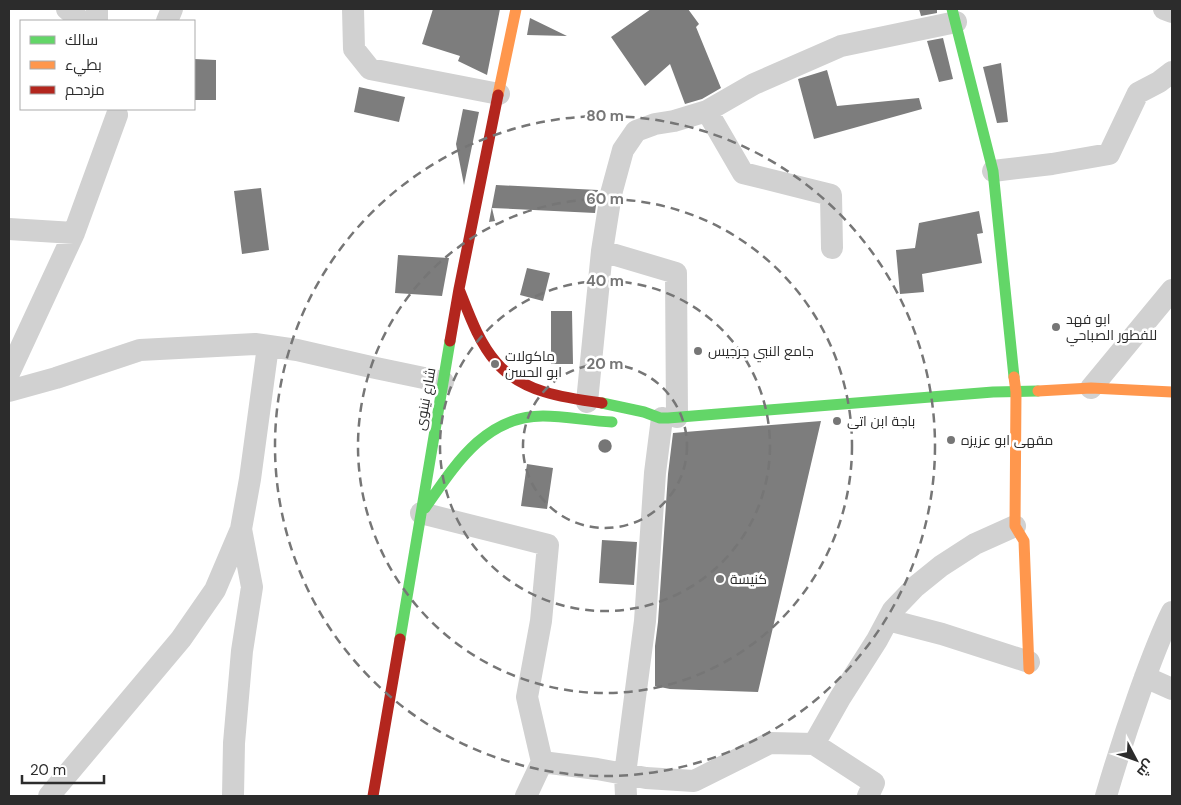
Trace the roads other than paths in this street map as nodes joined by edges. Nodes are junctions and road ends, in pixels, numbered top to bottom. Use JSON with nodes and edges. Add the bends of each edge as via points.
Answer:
{"nodes":[{"id":1,"x":67,"y":9,"type":"edge"},
{"id":2,"x":353,"y":9,"type":"edge"},
{"id":3,"x":516,"y":9,"type":"edge"},
{"id":4,"x":1164,"y":9,"type":"edge"},
{"id":5,"x":1172,"y":12,"type":"edge"},
{"id":6,"x":954,"y":15,"type":"edge"},
{"id":7,"x":80,"y":20,"type":"edge"},
{"id":8,"x":1172,"y":72,"type":"edge"},
{"id":9,"x":499,"y":94,"type":"junction"},
{"id":10,"x":118,"y":111,"type":"edge"},
{"id":11,"x":707,"y":111,"type":"junction"},
{"id":12,"x":993,"y":171,"type":"junction"},
{"id":13,"x":9,"y":229,"type":"edge"},
{"id":14,"x":74,"y":233,"type":"junction"},
{"id":15,"x":832,"y":248,"type":"dead end"},
{"id":16,"x":602,"y":251,"type":"junction"},
{"id":17,"x":459,"y":289,"type":"junction"},
{"id":18,"x":1172,"y":290,"type":"edge"},
{"id":19,"x":268,"y":346,"type":"junction"},
{"id":20,"x":9,"y":374,"type":"edge"},
{"id":21,"x":443,"y":382,"type":"junction"},
{"id":22,"x":1092,"y":388,"type":"junction"},
{"id":23,"x":9,"y":391,"type":"edge"},
{"id":24,"x":1016,"y":392,"type":"junction"},
{"id":25,"x":1172,"y":392,"type":"edge"},
{"id":26,"x":587,"y":402,"type":"junction"},
{"id":27,"x":669,"y":418,"type":"junction"},
{"id":28,"x":421,"y":513,"type":"junction"},
{"id":29,"x":1015,"y":526,"type":"junction"},
{"id":30,"x":241,"y":529,"type":"junction"},
{"id":31,"x":1172,"y":612,"type":"edge"},
{"id":32,"x":888,"y":620,"type":"junction"},
{"id":33,"x":1029,"y":665,"type":"joint"},
{"id":34,"x":1145,"y":677,"type":"junction"},
{"id":35,"x":1172,"y":689,"type":"edge"},
{"id":36,"x":814,"y":744,"type":"junction"},
{"id":37,"x":542,"y":762,"type":"junction"},
{"id":38,"x":625,"y":785,"type":"edge"},
{"id":39,"x":696,"y":789,"type":"edge"},
{"id":40,"x":48,"y":796,"type":"edge"},
{"id":41,"x":233,"y":796,"type":"edge"},
{"id":42,"x":373,"y":796,"type":"edge"},
{"id":43,"x":526,"y":796,"type":"edge"},
{"id":44,"x":868,"y":796,"type":"edge"},
{"id":45,"x":1106,"y":796,"type":"edge"}],
"edges":[{"from":1,"to":7,"type":"street"},
{"from":2,"to":9,"type":"street","via":[[354,49],[370,69]]},
{"from":3,"to":9,"type":"street","name":"شارع نينوى"},
{"from":4,"to":5,"type":"street"},
{"from":6,"to":11,"type":"street","via":[[840,46],[754,84]]},
{"from":6,"to":12,"type":"street"},
{"from":8,"to":12,"type":"street","via":[[1138,93],[1109,154]]},
{"from":9,"to":17,"type":"street","name":"شارع نينوى"},
{"from":10,"to":14,"type":"street"},
{"from":11,"to":15,"type":"street","via":[[744,173],[831,195]]},
{"from":11,"to":16,"type":"street","via":[[636,131],[623,150],[611,194]]},
{"from":12,"to":24,"type":"street"},
{"from":13,"to":14,"type":"street"},
{"from":14,"to":20,"type":"street"},
{"from":16,"to":26,"type":"street"},
{"from":16,"to":27,"type":"street","via":[[676,273]]},
{"from":17,"to":21,"type":"street","name":"شارع نينوى"},
{"from":17,"to":26,"type":"street","via":[[486,350],[498,365],[530,388]]},
{"from":18,"to":22,"type":"street"},
{"from":19,"to":21,"type":"street"},
{"from":19,"to":23,"type":"street","via":[[140,350]]},
{"from":19,"to":30,"type":"street"},
{"from":21,"to":28,"type":"street","name":"شارع نينوى"},
{"from":22,"to":24,"type":"street"},
{"from":22,"to":25,"type":"street"},
{"from":24,"to":27,"type":"street"},
{"from":24,"to":29,"type":"street"},
{"from":26,"to":27,"type":"street"},
{"from":27,"to":28,"type":"street","via":[[604,422],[527,416],[511,420],[495,427],[469,450]]},
{"from":27,"to":38,"type":"street","via":[[654,492],[645,621]]},
{"from":28,"to":37,"type":"street","via":[[548,545],[541,621],[526,697]]},
{"from":28,"to":42,"type":"street","name":"شارع نينوى"},
{"from":29,"to":32,"type":"street","via":[[975,544],[941,566],[914,587]]},
{"from":29,"to":33,"type":"street","via":[[1024,541]]},
{"from":30,"to":40,"type":"street","via":[[215,590],[182,639]]},
{"from":30,"to":41,"type":"street","via":[[252,587],[242,651]]},
{"from":31,"to":34,"type":"street"},
{"from":32,"to":33,"type":"street","via":[[942,634]]},
{"from":32,"to":36,"type":"street"},
{"from":34,"to":35,"type":"street"},
{"from":34,"to":45,"type":"street"},
{"from":36,"to":39,"type":"street","via":[[770,743]]},
{"from":36,"to":44,"type":"street","via":[[874,783]]},
{"from":37,"to":38,"type":"street","via":[[597,769]]},
{"from":37,"to":43,"type":"street"},
{"from":38,"to":39,"type":"street","via":[[646,778]]}]}
